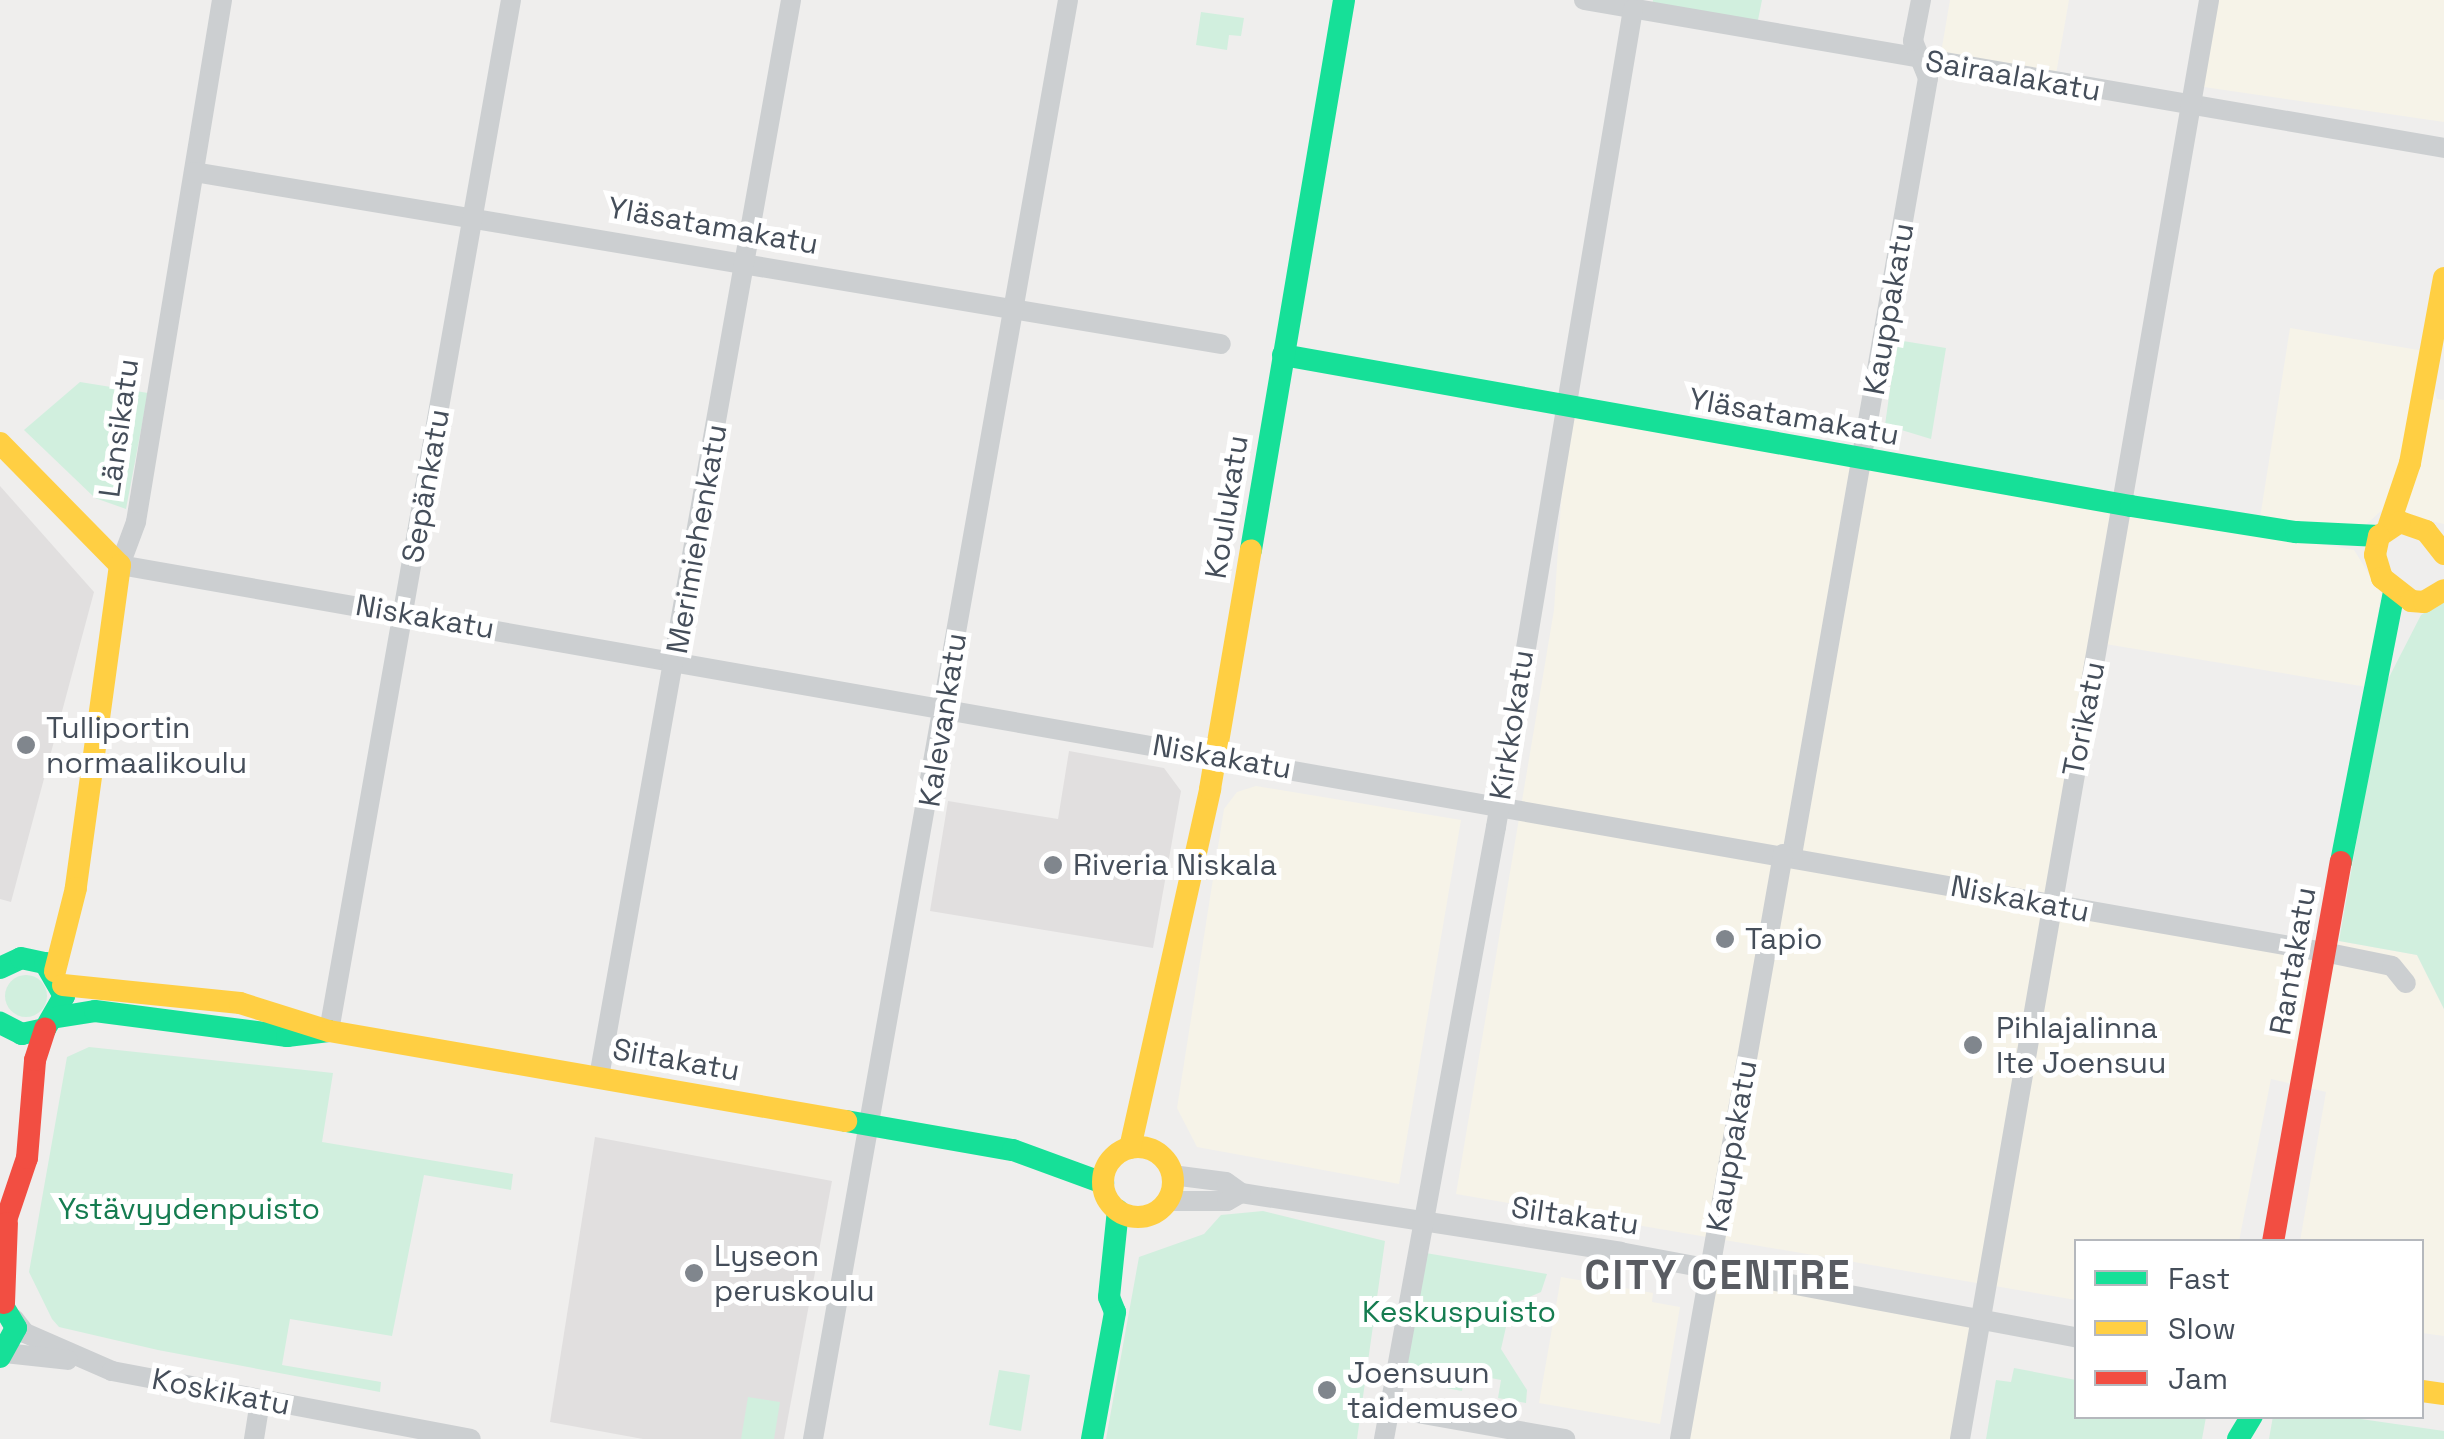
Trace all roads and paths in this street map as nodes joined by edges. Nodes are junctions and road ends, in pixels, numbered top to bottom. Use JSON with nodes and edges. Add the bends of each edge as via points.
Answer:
{"nodes":[{"id":1,"x":222,"y":0,"type":"edge"},
{"id":2,"x":511,"y":0,"type":"edge"},
{"id":3,"x":791,"y":0,"type":"edge"},
{"id":4,"x":1068,"y":0,"type":"edge"},
{"id":5,"x":1344,"y":0,"type":"edge"},
{"id":6,"x":1584,"y":0,"type":"edge"},
{"id":7,"x":1921,"y":0,"type":"edge"},
{"id":8,"x":2208,"y":0,"type":"edge"},
{"id":9,"x":1633,"y":9,"type":"junction"},
{"id":10,"x":1920,"y":59,"type":"junction"},
{"id":11,"x":2190,"y":107,"type":"junction"},
{"id":12,"x":2444,"y":148,"type":"edge"},
{"id":13,"x":194,"y":172,"type":"junction"},
{"id":14,"x":474,"y":216,"type":"junction"},
{"id":15,"x":745,"y":261,"type":"junction"},
{"id":16,"x":2444,"y":278,"type":"edge"},
{"id":17,"x":1016,"y":309,"type":"junction"},
{"id":18,"x":1222,"y":344,"type":"dead end"},
{"id":19,"x":1284,"y":355,"type":"junction"},
{"id":20,"x":1564,"y":406,"type":"junction"},
{"id":21,"x":0,"y":443,"type":"edge"},
{"id":22,"x":1862,"y":460,"type":"junction"},
{"id":23,"x":2410,"y":464,"type":"junction"},
{"id":24,"x":2124,"y":504,"type":"junction"},
{"id":25,"x":2384,"y":531,"type":"junction"},
{"id":26,"x":2296,"y":532,"type":"junction"},
{"id":27,"x":2439,"y":546,"type":"edge"},
{"id":28,"x":120,"y":565,"type":"junction"},
{"id":29,"x":2376,"y":565,"type":"junction"},
{"id":30,"x":2394,"y":592,"type":"junction"},
{"id":31,"x":2434,"y":596,"type":"edge"},
{"id":32,"x":404,"y":614,"type":"junction"},
{"id":33,"x":676,"y":662,"type":"junction"},
{"id":34,"x":2371,"y":692,"type":"junction"},
{"id":35,"x":944,"y":707,"type":"junction"},
{"id":36,"x":1216,"y":756,"type":"junction"},
{"id":37,"x":1499,"y":806,"type":"junction"},
{"id":38,"x":1787,"y":855,"type":"junction"},
{"id":39,"x":74,"y":864,"type":"junction"},
{"id":40,"x":2050,"y":904,"type":"junction"},
{"id":41,"x":2324,"y":952,"type":"junction"},
{"id":42,"x":33,"y":958,"type":"junction"},
{"id":43,"x":0,"y":968,"type":"edge"},
{"id":44,"x":59,"y":978,"type":"junction"},
{"id":45,"x":2406,"y":982,"type":"dead end"},
{"id":46,"x":52,"y":1023,"type":"junction"},
{"id":47,"x":1163,"y":1023,"type":"junction"},
{"id":48,"x":5,"y":1027,"type":"edge"},
{"id":49,"x":329,"y":1031,"type":"junction"},
{"id":50,"x":599,"y":1077,"type":"junction"},
{"id":51,"x":871,"y":1126,"type":"junction"},
{"id":52,"x":1012,"y":1150,"type":"junction"},
{"id":53,"x":1122,"y":1152,"type":"junction"},
{"id":54,"x":1159,"y":1154,"type":"junction"},
{"id":55,"x":1172,"y":1175,"type":"junction"},
{"id":56,"x":1103,"y":1183,"type":"junction"},
{"id":57,"x":1241,"y":1193,"type":"junction"},
{"id":58,"x":13,"y":1194,"type":"junction"},
{"id":59,"x":1167,"y":1201,"type":"junction"},
{"id":60,"x":1118,"y":1210,"type":"junction"},
{"id":61,"x":1148,"y":1215,"type":"junction"},
{"id":62,"x":1422,"y":1223,"type":"junction"},
{"id":63,"x":3,"y":1230,"type":"edge"},
{"id":64,"x":2273,"y":1239,"type":"edge"},
{"id":65,"x":1710,"y":1269,"type":"junction"},
{"id":66,"x":6,"y":1308,"type":"edge"},
{"id":67,"x":1115,"y":1312,"type":"junction"},
{"id":68,"x":1982,"y":1318,"type":"junction"},
{"id":69,"x":2074,"y":1337,"type":"edge"},
{"id":70,"x":3,"y":1355,"type":"edge"},
{"id":71,"x":89,"y":1363,"type":"junction"},
{"id":72,"x":260,"y":1400,"type":"junction"},
{"id":73,"x":1390,"y":1408,"type":"junction"},
{"id":74,"x":254,"y":1439,"type":"edge"},
{"id":75,"x":471,"y":1439,"type":"edge"},
{"id":76,"x":813,"y":1439,"type":"edge"},
{"id":77,"x":1092,"y":1439,"type":"edge"},
{"id":78,"x":1384,"y":1439,"type":"edge"},
{"id":79,"x":1565,"y":1439,"type":"edge"},
{"id":80,"x":1680,"y":1439,"type":"edge"},
{"id":81,"x":1960,"y":1439,"type":"edge"}],
"edges":[{"from":1,"to":13,"type":"street","name":"Länsikatu"},
{"from":2,"to":14,"type":"street","name":"Sepänkatu"},
{"from":3,"to":15,"type":"street","name":"Merimiehenkatu"},
{"from":4,"to":17,"type":"street","name":"Kalevankatu"},
{"from":5,"to":19,"type":"main road","name":"Koulukatu"},
{"from":6,"to":9,"type":"street","name":"Sairaalakatu"},
{"from":7,"to":10,"type":"street","name":"Kauppakatu","via":[[1913,41]]},
{"from":8,"to":11,"type":"street","name":"Torikatu"},
{"from":9,"to":10,"type":"street","name":"Sairaalakatu"},
{"from":9,"to":20,"type":"street","name":"Kirkkokatu"},
{"from":10,"to":11,"type":"street","name":"Sairaalakatu"},
{"from":10,"to":22,"type":"street","name":"Kauppakatu","via":[[1928,78]]},
{"from":11,"to":12,"type":"street","name":"Sairaalakatu"},
{"from":11,"to":24,"type":"street","name":"Torikatu"},
{"from":13,"to":14,"type":"street","name":"Yläsatamakatu"},
{"from":13,"to":28,"type":"street","name":"Länsikatu","via":[[136,522]]},
{"from":14,"to":15,"type":"street","name":"Yläsatamakatu"},
{"from":14,"to":32,"type":"street","name":"Sepänkatu"},
{"from":15,"to":17,"type":"street","name":"Yläsatamakatu"},
{"from":15,"to":33,"type":"street","name":"Merimiehenkatu"},
{"from":16,"to":23,"type":"main road"},
{"from":17,"to":18,"type":"street","name":"Yläsatamakatu"},
{"from":17,"to":35,"type":"street","name":"Kalevankatu"},
{"from":19,"to":20,"type":"main road","name":"Yläsatamakatu"},
{"from":19,"to":36,"type":"main road","name":"Koulukatu"},
{"from":20,"to":22,"type":"main road","name":"Yläsatamakatu"},
{"from":20,"to":37,"type":"street","name":"Kirkkokatu"},
{"from":21,"to":28,"type":"main road"},
{"from":22,"to":24,"type":"main road","name":"Yläsatamakatu"},
{"from":22,"to":38,"type":"street","name":"Kauppakatu"},
{"from":23,"to":25,"type":"main road"},
{"from":23,"to":27,"type":"main road"},
{"from":24,"to":26,"type":"main road","name":"Yläsatamakatu"},
{"from":24,"to":40,"type":"street","name":"Torikatu"},
{"from":25,"to":26,"type":"main road","name":"Yläsatamakatu"},
{"from":25,"to":27,"type":"main road","name":"Yläsatamakatu"},
{"from":25,"to":29,"type":"main road"},
{"from":26,"to":29,"type":"main road","name":"Yläsatamakatu"},
{"from":28,"to":32,"type":"street","name":"Niskakatu"},
{"from":28,"to":39,"type":"main road","name":"Länsikatu"},
{"from":29,"to":30,"type":"main road"},
{"from":30,"to":31,"type":"main road"},
{"from":30,"to":34,"type":"main road","name":"Rantakatu"},
{"from":31,"to":34,"type":"main road","name":"Rantakatu"},
{"from":32,"to":33,"type":"street","name":"Niskakatu"},
{"from":32,"to":49,"type":"street","name":"Sepänkatu"},
{"from":33,"to":35,"type":"street","name":"Niskakatu"},
{"from":33,"to":50,"type":"street","name":"Merimiehenkatu"},
{"from":34,"to":41,"type":"main road","name":"Rantakatu"},
{"from":35,"to":36,"type":"street","name":"Niskakatu"},
{"from":35,"to":51,"type":"street","name":"Kalevankatu"},
{"from":36,"to":37,"type":"street","name":"Niskakatu"},
{"from":36,"to":47,"type":"main road","name":"Koulukatu"},
{"from":37,"to":38,"type":"street","name":"Niskakatu"},
{"from":37,"to":62,"type":"street","name":"Kirkkokatu"},
{"from":38,"to":40,"type":"street","name":"Niskakatu"},
{"from":38,"to":65,"type":"street","name":"Kauppakatu"},
{"from":39,"to":42,"type":"main road","name":"Länsikatu"},
{"from":39,"to":44,"type":"main road","name":"Länsikatu","via":[[76,888]]},
{"from":40,"to":41,"type":"street","name":"Niskakatu"},
{"from":40,"to":68,"type":"street","name":"Torikatu"},
{"from":41,"to":45,"type":"street","name":"Niskakatu","via":[[2392,966]]},
{"from":41,"to":64,"type":"main road","name":"Rantakatu"},
{"from":42,"to":43,"type":"main road"},
{"from":42,"to":44,"type":"main road"},
{"from":44,"to":46,"type":"main road","name":"Länsikatu"},
{"from":44,"to":49,"type":"main road","name":"Siltakatu","via":[[240,1003]]},
{"from":46,"to":48,"type":"main road","name":"Siltakatu"},
{"from":46,"to":49,"type":"main road","name":"Siltakatu","via":[[95,1010],[287,1036]]},
{"from":46,"to":58,"type":"main road","via":[[35,1060],[34,1122]]},
{"from":47,"to":53,"type":"main road","name":"Koulukatu"},
{"from":47,"to":54,"type":"main road","name":"Koulukatu","via":[[1170,1050]]},
{"from":48,"to":58,"type":"main road","via":[[18,1082]]},
{"from":49,"to":50,"type":"main road","name":"Siltakatu"},
{"from":50,"to":51,"type":"main road","name":"Siltakatu"},
{"from":51,"to":52,"type":"main road","name":"Siltakatu"},
{"from":51,"to":76,"type":"street","name":"Kalevankatu"},
{"from":52,"to":53,"type":"main road","name":"Siltakatu"},
{"from":52,"to":56,"type":"main road","name":"Siltakatu"},
{"from":53,"to":54,"type":"main road"},
{"from":53,"to":56,"type":"main road"},
{"from":54,"to":55,"type":"main road"},
{"from":55,"to":57,"type":"street","name":"Siltakatu","via":[[1226,1182]]},
{"from":55,"to":59,"type":"main road"},
{"from":56,"to":60,"type":"main road"},
{"from":57,"to":59,"type":"street","name":"Siltakatu","via":[[1227,1201]]},
{"from":57,"to":62,"type":"street","name":"Siltakatu"},
{"from":58,"to":63,"type":"main road"},
{"from":59,"to":61,"type":"main road"},
{"from":60,"to":61,"type":"main road"},
{"from":60,"to":67,"type":"main road","via":[[1109,1297]]},
{"from":61,"to":67,"type":"main road","via":[[1124,1304]]},
{"from":62,"to":65,"type":"street","name":"Siltakatu"},
{"from":62,"to":73,"type":"street","name":"Kirkkokatu"},
{"from":63,"to":66,"type":"main road"},
{"from":65,"to":68,"type":"street","name":"Siltakatu"},
{"from":65,"to":80,"type":"street","name":"Kauppakatu"},
{"from":66,"to":70,"type":"main road","via":[[15,1337]]},
{"from":66,"to":71,"type":"street","name":"Koskikatu","via":[[24,1333]]},
{"from":67,"to":77,"type":"main road"},
{"from":68,"to":69,"type":"street","name":"Siltakatu"},
{"from":68,"to":81,"type":"street","name":"Torikatu"},
{"from":70,"to":71,"type":"street","name":"Koskikatu"},
{"from":71,"to":72,"type":"street","name":"Koskikatu"},
{"from":72,"to":74,"type":"street"},
{"from":72,"to":75,"type":"street","name":"Koskikatu"},
{"from":73,"to":78,"type":"street","name":"Kirkkokatu"},
{"from":73,"to":79,"type":"street"}]}
